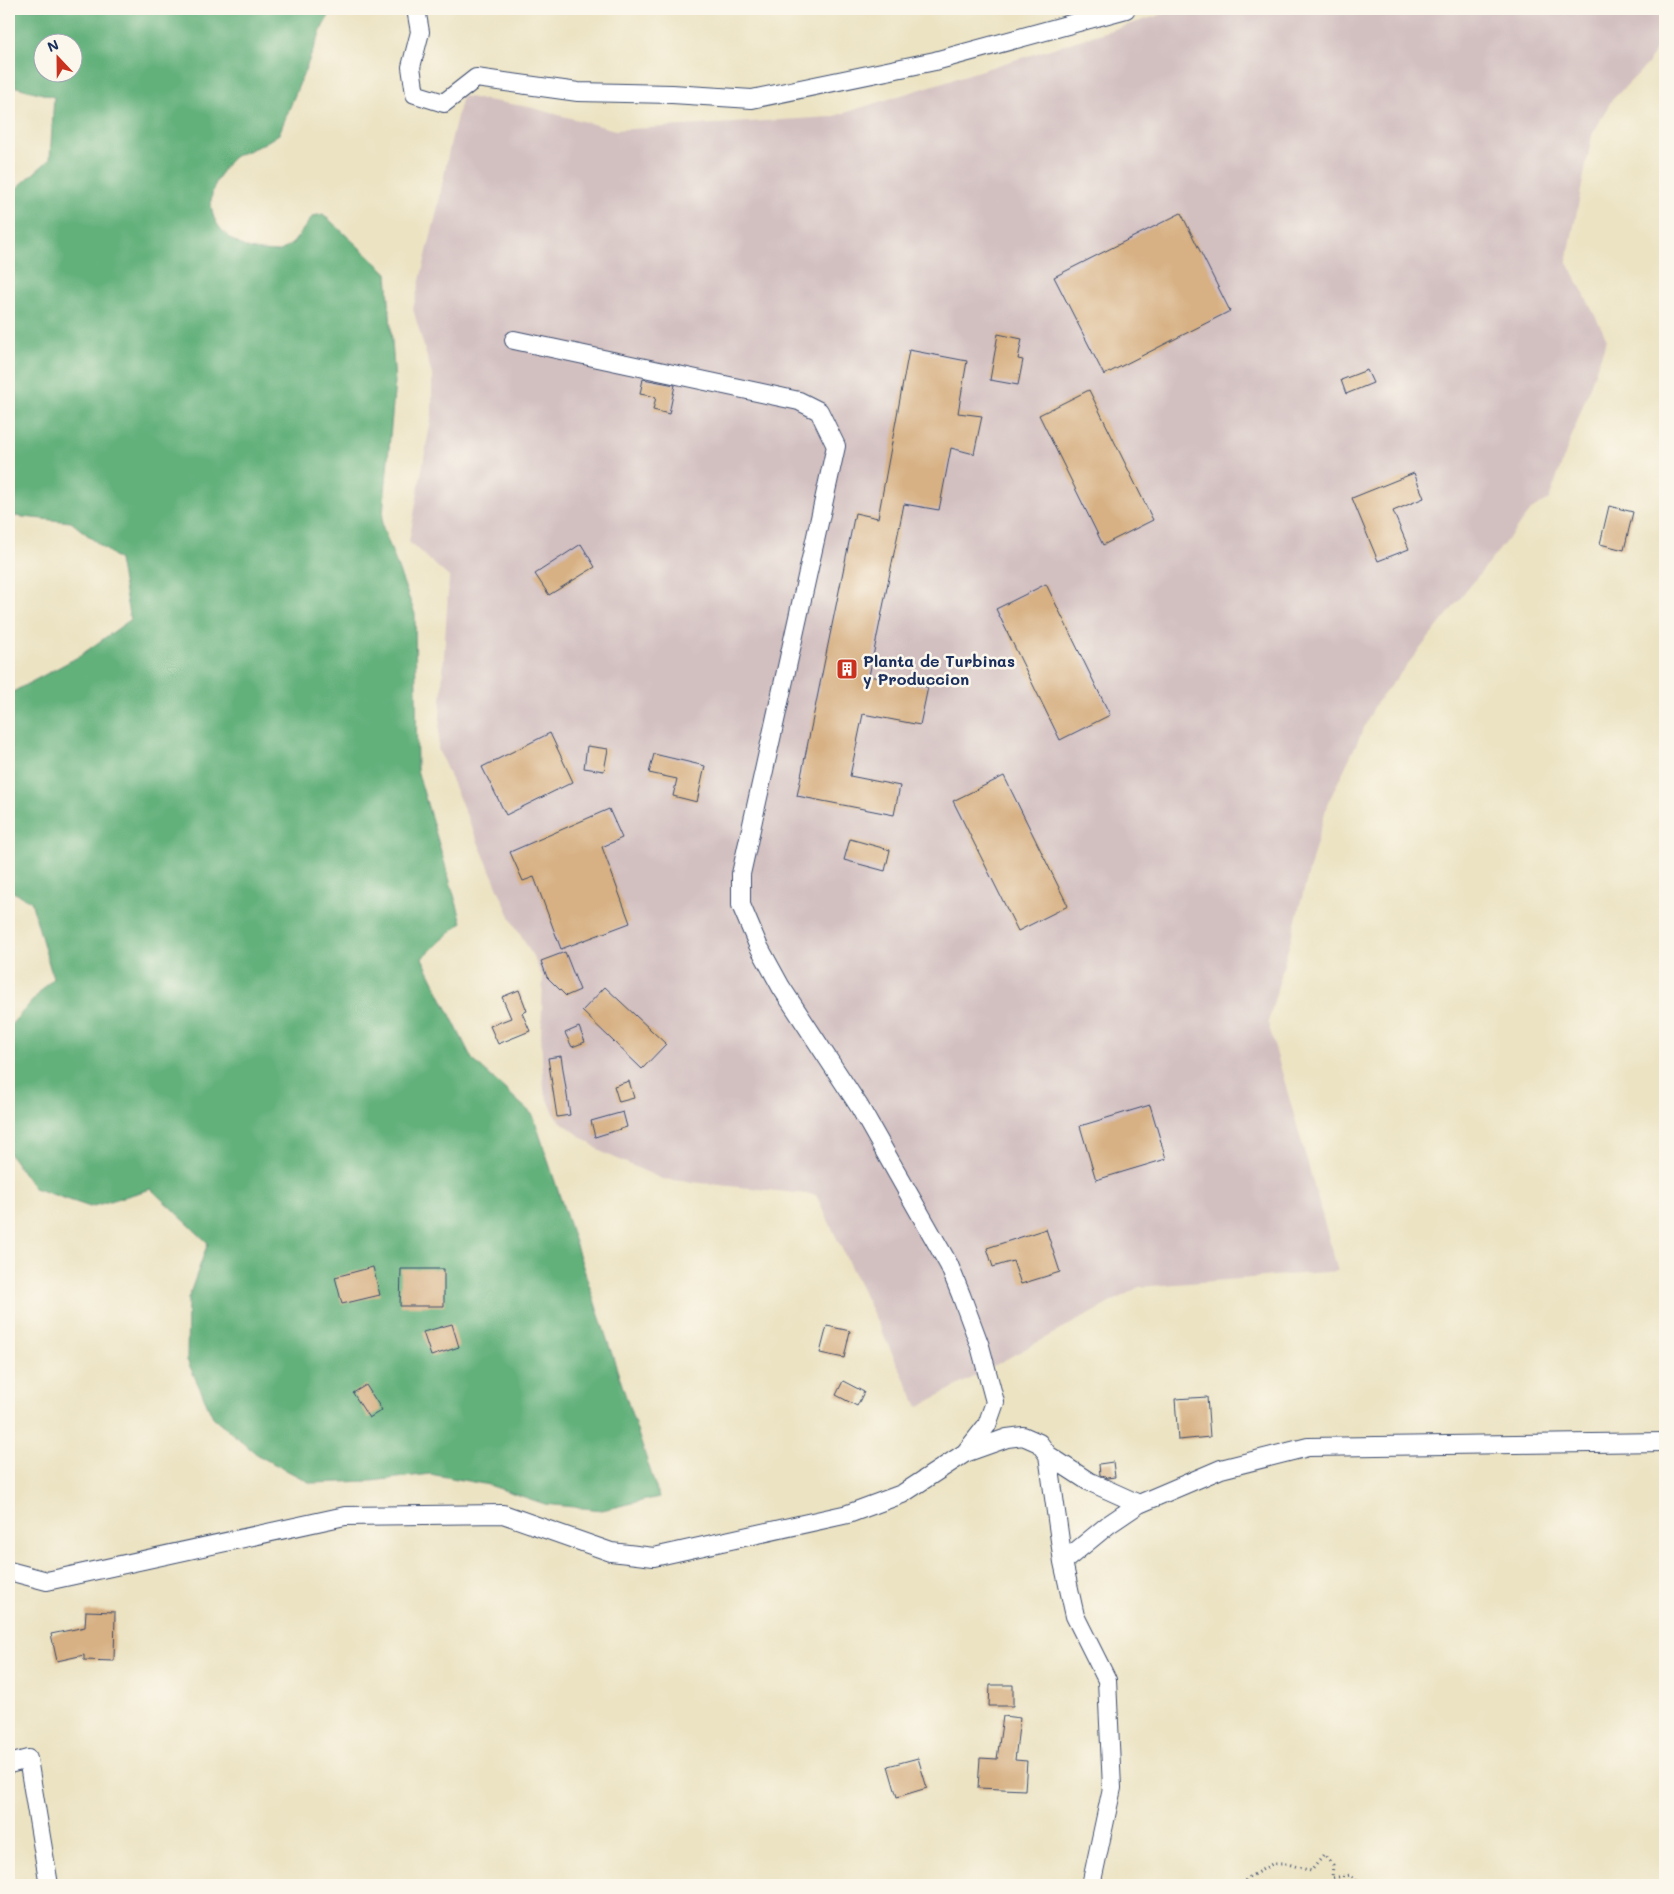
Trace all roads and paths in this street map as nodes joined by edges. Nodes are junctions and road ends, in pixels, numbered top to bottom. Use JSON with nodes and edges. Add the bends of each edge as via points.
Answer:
{"nodes":[{"id":1,"x":416,"y":9,"type":"edge"},
{"id":2,"x":1126,"y":9,"type":"edge"},
{"id":3,"x":514,"y":340,"type":"dead end"},
{"id":4,"x":1665,"y":1442,"type":"edge"},
{"id":5,"x":965,"y":1453,"type":"junction"},
{"id":6,"x":1048,"y":1455,"type":"junction"},
{"id":7,"x":1139,"y":1504,"type":"junction"},
{"id":8,"x":1063,"y":1562,"type":"junction"},
{"id":9,"x":9,"y":1571,"type":"edge"},
{"id":10,"x":9,"y":1764,"type":"edge"},
{"id":11,"x":50,"y":1885,"type":"edge"},
{"id":12,"x":1092,"y":1885,"type":"edge"},
{"id":13,"x":1243,"y":1885,"type":"edge"},
{"id":14,"x":1360,"y":1885,"type":"edge"}],
"edges":[{"from":1,"to":2,"type":"street","via":[[420,32],[411,67],[415,94],[444,103],[476,78],[578,92],[752,99],[936,61]]},
{"from":3,"to":5,"type":"street","via":[[799,400],[819,411],[836,446],[741,874],[742,905],[758,946],[781,987],[859,1106],[949,1265],[980,1346],[995,1402],[987,1425]]},
{"from":4,"to":7,"type":"street","via":[[1308,1447],[1221,1469]]},
{"from":5,"to":6,"type":"street","via":[[1022,1436],[1040,1443]]},
{"from":5,"to":9,"type":"street","via":[[902,1494],[848,1514],[654,1557],[611,1552],[503,1514],[345,1516],[47,1581]]},
{"from":6,"to":7,"type":"street","via":[[1088,1481]]},
{"from":6,"to":8,"type":"street"},
{"from":7,"to":8,"type":"street"},
{"from":8,"to":12,"type":"street","via":[[1075,1616],[1107,1680],[1112,1788]]},
{"from":10,"to":11,"type":"street","via":[[28,1759]]},
{"from":13,"to":14,"type":"path","via":[[1246,1879],[1272,1864],[1288,1864],[1311,1871],[1324,1855],[1333,1865],[1332,1878],[1351,1875]]}]}
